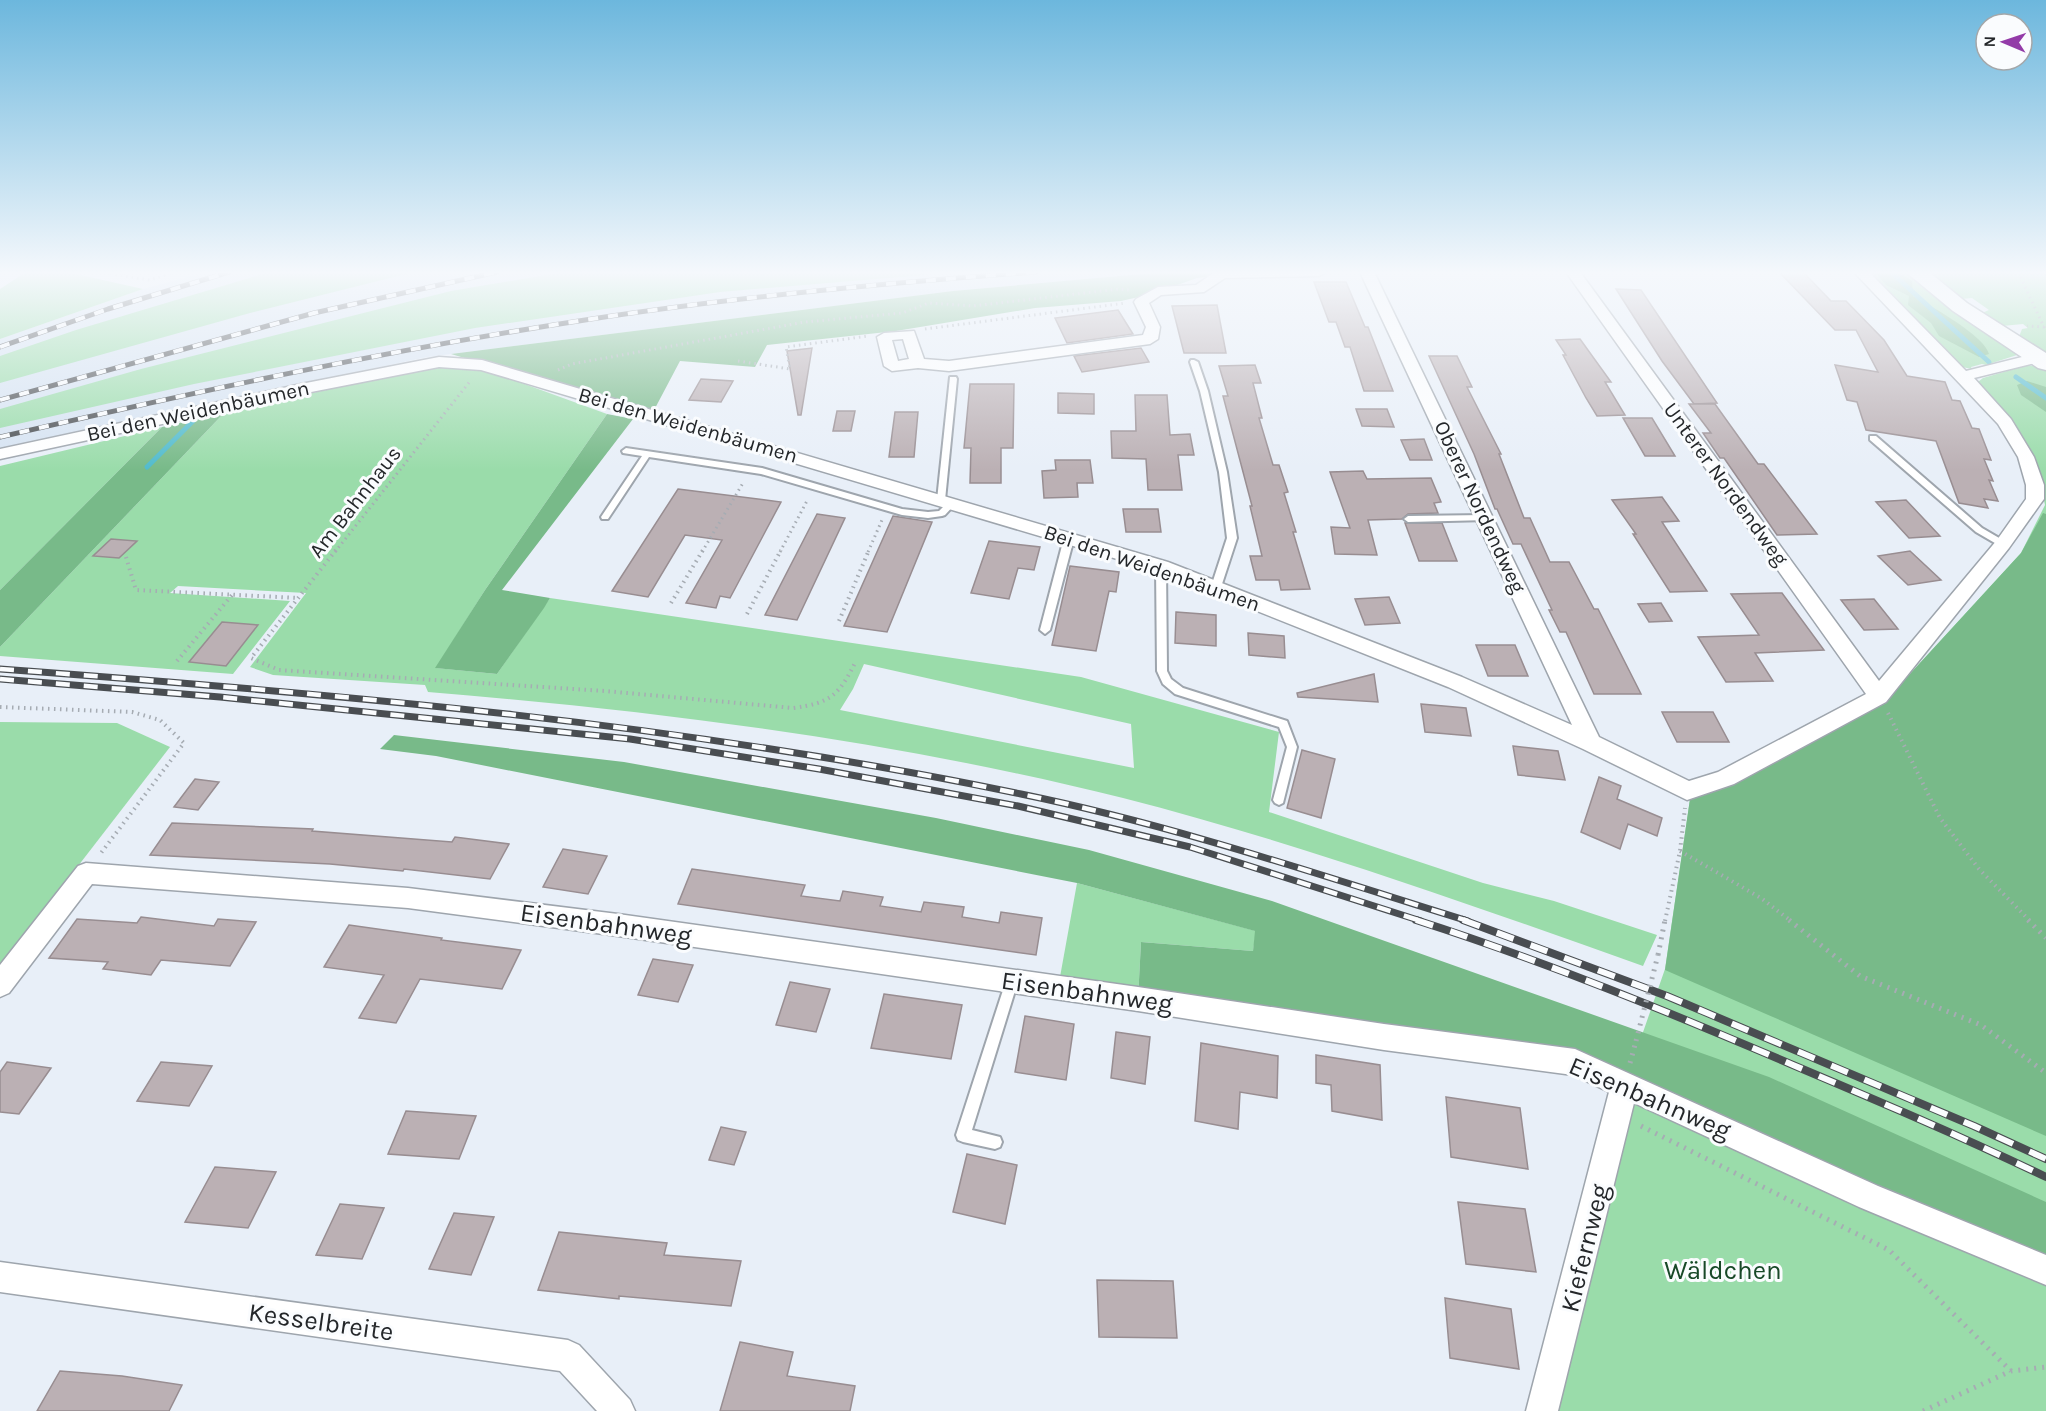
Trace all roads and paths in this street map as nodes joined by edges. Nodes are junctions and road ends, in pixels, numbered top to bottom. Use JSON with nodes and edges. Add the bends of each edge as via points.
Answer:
{"nodes":[{"id":1,"x":884,"y":337,"type":"edge"},
{"id":2,"x":717,"y":338,"type":"edge"},
{"id":3,"x":853,"y":338,"type":"edge"},
{"id":4,"x":910,"y":338,"type":"edge"},
{"id":5,"x":1150,"y":338,"type":"edge"},
{"id":6,"x":1399,"y":338,"type":"edge"},
{"id":7,"x":1621,"y":338,"type":"edge"},
{"id":8,"x":1926,"y":338,"type":"edge"},
{"id":9,"x":2006,"y":338,"type":"edge"},
{"id":10,"x":2042,"y":360,"type":"edge"},
{"id":11,"x":738,"y":361,"type":"dead end"},
{"id":12,"x":1194,"y":362,"type":"dead end"},
{"id":13,"x":918,"y":363,"type":"junction"},
{"id":14,"x":482,"y":365,"type":"junction"},
{"id":15,"x":1963,"y":376,"type":"junction"},
{"id":16,"x":953,"y":379,"type":"dead end"},
{"id":17,"x":535,"y":380,"type":"junction"},
{"id":18,"x":1873,"y":438,"type":"dead end"},
{"id":19,"x":626,"y":451,"type":"dead end"},
{"id":20,"x":0,"y":454,"type":"edge"},
{"id":21,"x":647,"y":454,"type":"junction"},
{"id":22,"x":752,"y":469,"type":"junction"},
{"id":23,"x":815,"y":486,"type":"junction"},
{"id":24,"x":947,"y":502,"type":"junction"},
{"id":25,"x":888,"y":508,"type":"junction"},
{"id":26,"x":605,"y":517,"type":"dead end"},
{"id":27,"x":1485,"y":518,"type":"junction"},
{"id":28,"x":1408,"y":519,"type":"dead end"},
{"id":29,"x":1069,"y":538,"type":"junction"},
{"id":30,"x":2003,"y":544,"type":"junction"},
{"id":31,"x":126,"y":557,"type":"dead end"},
{"id":32,"x":1161,"y":567,"type":"junction"},
{"id":33,"x":1216,"y":587,"type":"junction"},
{"id":34,"x":232,"y":595,"type":"junction"},
{"id":35,"x":299,"y":598,"type":"junction"},
{"id":36,"x":671,"y":603,"type":"dead end"},
{"id":37,"x":747,"y":614,"type":"dead end"},
{"id":38,"x":839,"y":621,"type":"dead end"},
{"id":39,"x":1045,"y":630,"type":"dead end"},
{"id":40,"x":251,"y":658,"type":"joint"},
{"id":41,"x":177,"y":661,"type":"dead end"},
{"id":42,"x":856,"y":661,"type":"dead end"},
{"id":43,"x":1879,"y":696,"type":"junction"},
{"id":44,"x":0,"y":707,"type":"edge"},
{"id":45,"x":1591,"y":743,"type":"junction"},
{"id":46,"x":1687,"y":791,"type":"junction"},
{"id":47,"x":1279,"y":800,"type":"dead end"},
{"id":48,"x":1680,"y":851,"type":"junction"},
{"id":49,"x":86,"y":873,"type":"junction"},
{"id":50,"x":2046,"y":938,"type":"edge"},
{"id":51,"x":1012,"y":981,"type":"junction"},
{"id":52,"x":0,"y":985,"type":"edge"},
{"id":53,"x":1636,"y":1041,"type":"dead end"},
{"id":54,"x":2046,"y":1073,"type":"edge"},
{"id":55,"x":1625,"y":1084,"type":"junction"},
{"id":56,"x":1617,"y":1114,"type":"junction"},
{"id":57,"x":995,"y":1142,"type":"dead end"},
{"id":58,"x":2046,"y":1270,"type":"edge"},
{"id":59,"x":0,"y":1277,"type":"edge"},
{"id":60,"x":2046,"y":1367,"type":"edge"},
{"id":61,"x":2011,"y":1371,"type":"junction"},
{"id":62,"x":619,"y":1411,"type":"edge"},
{"id":63,"x":1542,"y":1411,"type":"edge"},
{"id":64,"x":1923,"y":1411,"type":"edge"}],
"edges":[{"from":1,"to":13,"type":"street","via":[[892,366]]},
{"from":2,"to":17,"type":"path","via":[[572,364]]},
{"from":3,"to":11,"type":"path","via":[[786,346],[790,369]]},
{"from":4,"to":13,"type":"street"},
{"from":5,"to":13,"type":"street","via":[[949,366]]},
{"from":6,"to":27,"type":"street","name":"Oberer Nordendweg"},
{"from":7,"to":43,"type":"street","name":"Unterer Nordendweg"},
{"from":8,"to":15,"type":"street"},
{"from":9,"to":10,"type":"street"},
{"from":10,"to":15,"type":"street"},
{"from":12,"to":33,"type":"lane","via":[[1223,472],[1232,537]]},
{"from":14,"to":17,"type":"street","name":"Bei den Weidenbäumen"},
{"from":14,"to":20,"type":"street","name":"Bei den Weidenbäumen","via":[[439,362]]},
{"from":14,"to":35,"type":"path","name":"Am Bahnhaus"},
{"from":15,"to":30,"type":"street","via":[[2015,437],[2035,485],[2035,500]]},
{"from":16,"to":24,"type":"lane"},
{"from":17,"to":24,"type":"street","name":"Bei den Weidenbäumen"},
{"from":18,"to":30,"type":"lane","via":[[1979,530]]},
{"from":19,"to":21,"type":"lane"},
{"from":21,"to":22,"type":"lane"},
{"from":21,"to":26,"type":"lane"},
{"from":22,"to":23,"type":"lane"},
{"from":22,"to":36,"type":"path"},
{"from":23,"to":25,"type":"lane"},
{"from":23,"to":37,"type":"path"},
{"from":24,"to":25,"type":"lane","via":[[942,513],[928,515]]},
{"from":24,"to":29,"type":"street","name":"Bei den Weidenbäumen"},
{"from":25,"to":38,"type":"path"},
{"from":27,"to":28,"type":"lane"},
{"from":27,"to":45,"type":"street","name":"Oberer Nordendweg"},
{"from":29,"to":32,"type":"street","name":"Bei den Weidenbäumen"},
{"from":29,"to":39,"type":"lane"},
{"from":30,"to":43,"type":"street"},
{"from":31,"to":34,"type":"path","via":[[136,590]]},
{"from":32,"to":33,"type":"street","name":"Bei den Weidenbäumen"},
{"from":32,"to":47,"type":"lane","via":[[1162,671],[1167,681],[1179,691],[1283,723],[1292,747]]},
{"from":33,"to":45,"type":"street","name":"Bei den Weidenbäumen","via":[[1455,682]]},
{"from":34,"to":35,"type":"path"},
{"from":34,"to":41,"type":"path"},
{"from":35,"to":40,"type":"path","name":"Am Bahnhaus"},
{"from":40,"to":42,"type":"path","via":[[279,670],[605,691],[793,708],[824,704],[842,690]]},
{"from":43,"to":46,"type":"street","via":[[1726,778]]},
{"from":43,"to":50,"type":"path","via":[[1940,818],[1979,869]]},
{"from":44,"to":49,"type":"path","via":[[132,712],[160,720],[184,743]]},
{"from":45,"to":46,"type":"street","name":"Bei den Weidenbäumen"},
{"from":46,"to":48,"type":"path"},
{"from":48,"to":53,"type":"path","bridge":true},
{"from":48,"to":54,"type":"path","via":[[1761,898],[1860,976],[1981,1025]]},
{"from":49,"to":51,"type":"street","name":"Eisenbahnweg","via":[[408,898]]},
{"from":49,"to":52,"type":"street"},
{"from":51,"to":55,"type":"street","name":"Eisenbahnweg","via":[[1575,1062]]},
{"from":51,"to":57,"type":"lane","via":[[963,1135]]},
{"from":55,"to":56,"type":"street","name":"Kiefernweg"},
{"from":55,"to":58,"type":"street","name":"Eisenbahnweg","via":[[1869,1197]]},
{"from":56,"to":61,"type":"path","via":[[1888,1250]]},
{"from":56,"to":63,"type":"street","name":"Kiefernweg"},
{"from":59,"to":62,"type":"street","name":"Kesselbreite","via":[[568,1356]]},
{"from":60,"to":61,"type":"path"},
{"from":61,"to":64,"type":"path"}]}
